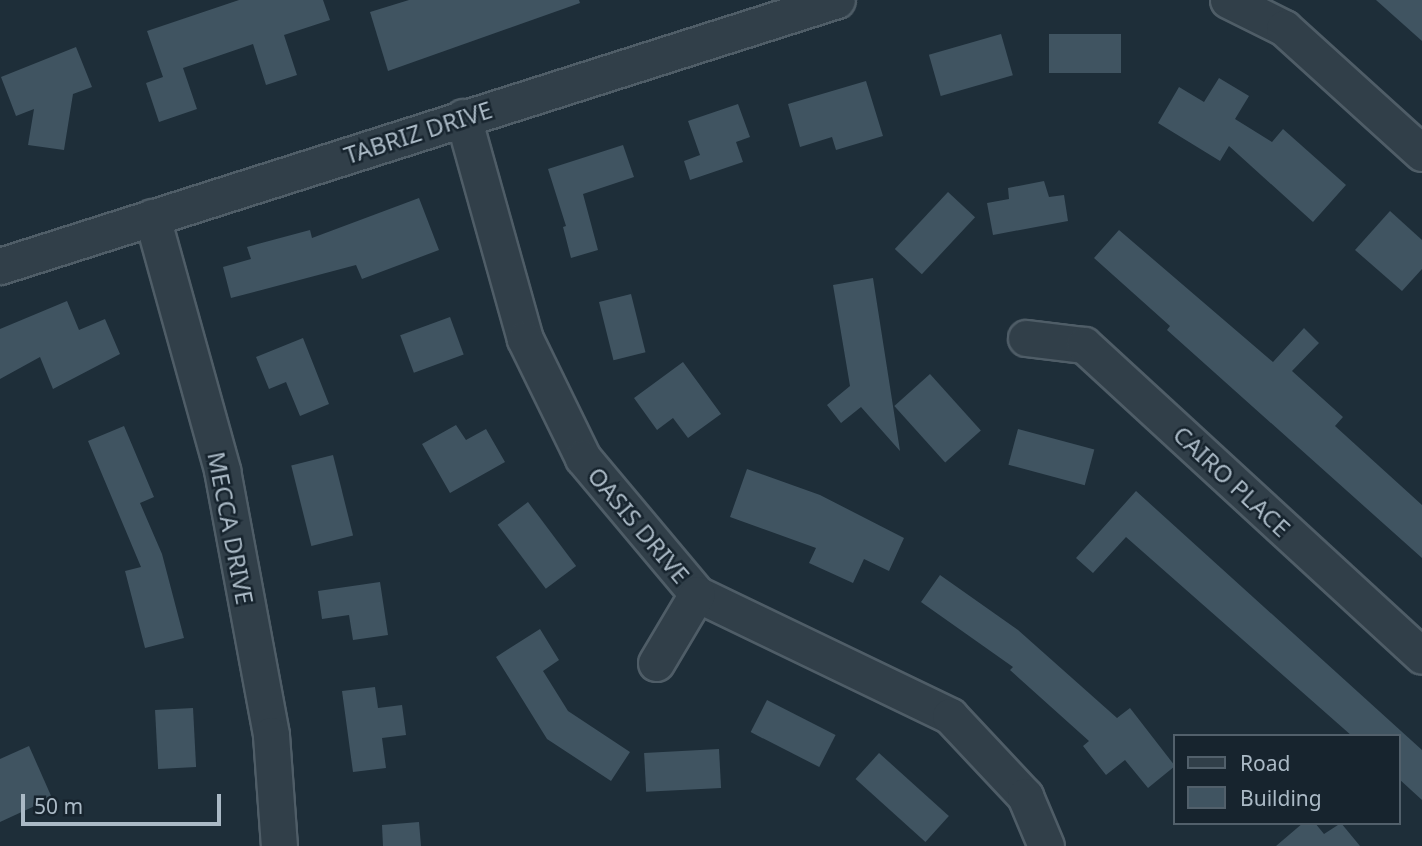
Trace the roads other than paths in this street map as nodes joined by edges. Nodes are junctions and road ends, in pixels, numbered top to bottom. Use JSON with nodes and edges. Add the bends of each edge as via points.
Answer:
{"nodes":[{"id":1,"x":837,"y":0,"type":"edge"},
{"id":2,"x":1228,"y":0,"type":"edge"},
{"id":3,"x":463,"y":117,"type":"junction"},
{"id":4,"x":1422,"y":153,"type":"edge"},
{"id":5,"x":152,"y":217,"type":"junction"},
{"id":6,"x":0,"y":266,"type":"edge"},
{"id":7,"x":1026,"y":338,"type":"dead end"},
{"id":8,"x":697,"y":594,"type":"junction"},
{"id":9,"x":1422,"y":656,"type":"edge"},
{"id":10,"x":656,"y":663,"type":"dead end"},
{"id":11,"x":279,"y":846,"type":"edge"},
{"id":12,"x":1046,"y":846,"type":"edge"}],
"edges":[{"from":1,"to":3,"type":"street","name":"TABRIZ DRIVE"},
{"from":2,"to":4,"type":"street","via":[[1284,28]]},
{"from":3,"to":5,"type":"street","name":"TABRIZ DRIVE"},
{"from":3,"to":8,"type":"street","name":"OASIS DRIVE","via":[[525,339],[583,458]]},
{"from":5,"to":6,"type":"street","name":"TABRIZ DRIVE"},
{"from":5,"to":11,"type":"street","name":"MECCA DRIVE","via":[[222,470],[271,734]]},
{"from":7,"to":9,"type":"street","name":"CAIRO PLACE","via":[[1084,345]]},
{"from":8,"to":10,"type":"street"},
{"from":8,"to":12,"type":"street","name":"OASIS DRIVE","via":[[950,716],[1025,796]]}]}
